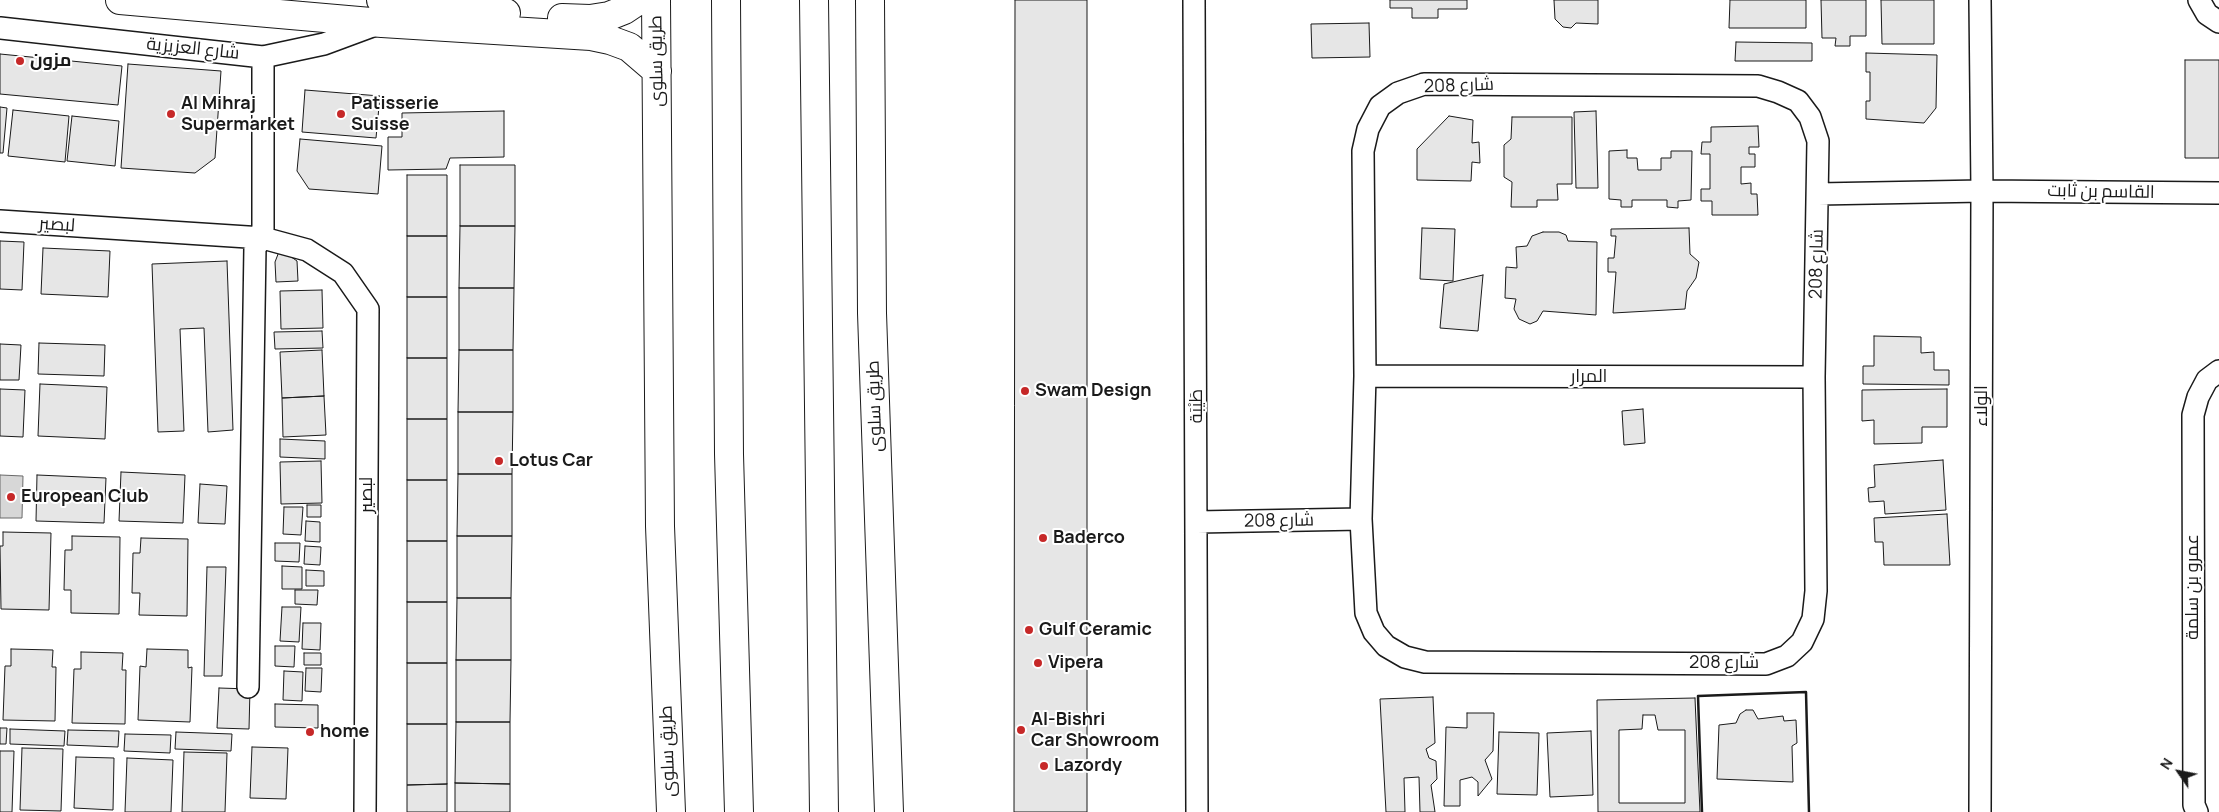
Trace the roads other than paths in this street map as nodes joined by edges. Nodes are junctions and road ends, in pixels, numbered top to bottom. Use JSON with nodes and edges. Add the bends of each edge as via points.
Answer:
{"nodes":[{"id":1,"x":120,"y":0,"type":"edge"},
{"id":2,"x":639,"y":0,"type":"edge"},
{"id":3,"x":656,"y":0,"type":"edge"},
{"id":4,"x":726,"y":0,"type":"edge"},
{"id":5,"x":814,"y":0,"type":"edge"},
{"id":6,"x":870,"y":0,"type":"edge"},
{"id":7,"x":1194,"y":0,"type":"edge"},
{"id":8,"x":1980,"y":0,"type":"edge"},
{"id":9,"x":2199,"y":0,"type":"edge"},
{"id":10,"x":414,"y":2,"type":"edge"},
{"id":11,"x":381,"y":11,"type":"edge"},
{"id":12,"x":2219,"y":22,"type":"edge"},
{"id":13,"x":0,"y":28,"type":"edge"},
{"id":14,"x":264,"y":57,"type":"junction"},
{"id":15,"x":657,"y":71,"type":"junction"},
{"id":16,"x":1982,"y":191,"type":"junction"},
{"id":17,"x":2219,"y":193,"type":"edge"},
{"id":18,"x":1818,"y":194,"type":"junction"},
{"id":19,"x":0,"y":221,"type":"edge"},
{"id":20,"x":263,"y":238,"type":"junction"},
{"id":21,"x":2219,"y":371,"type":"edge"},
{"id":22,"x":1365,"y":376,"type":"junction"},
{"id":23,"x":1814,"y":377,"type":"junction"},
{"id":24,"x":1361,"y":519,"type":"junction"},
{"id":25,"x":1197,"y":522,"type":"junction"},
{"id":26,"x":248,"y":687,"type":"dead end"},
{"id":27,"x":364,"y":812,"type":"edge"},
{"id":28,"x":671,"y":812,"type":"edge"},
{"id":29,"x":739,"y":812,"type":"edge"},
{"id":30,"x":824,"y":812,"type":"edge"},
{"id":31,"x":889,"y":812,"type":"edge"},
{"id":32,"x":1197,"y":812,"type":"edge"},
{"id":33,"x":1980,"y":812,"type":"edge"},
{"id":34,"x":2197,"y":812,"type":"edge"}],
"edges":[{"from":1,"to":11,"type":"main road","name":"شارع العزيزية"},
{"from":2,"to":10,"type":"main road","name":"شارع العزيزية","via":[[609,16],[590,19]]},
{"from":3,"to":15,"type":"main road","name":"طريق سلوى"},
{"from":4,"to":29,"type":"main road","via":[[729,454]]},
{"from":5,"to":30,"type":"main road"},
{"from":6,"to":31,"type":"main road","name":"طريق سلوى","via":[[872,312]]},
{"from":7,"to":25,"type":"street","name":"طَيْبَة"},
{"from":8,"to":16,"type":"street","name":"الولاء"},
{"from":9,"to":12,"type":"street","via":[[2207,14]]},
{"from":10,"to":11,"type":"main road","name":"شارع العزيزية"},
{"from":11,"to":14,"type":"street","name":"شارع العزيزية","via":[[324,44]]},
{"from":11,"to":15,"type":"main road","name":"شارع العزيزية","via":[[610,40],[629,47]]},
{"from":13,"to":14,"type":"street","name":"شارع العزيزية"},
{"from":14,"to":20,"type":"street"},
{"from":15,"to":28,"type":"main road","name":"طريق سلوى","via":[[660,526]]},
{"from":16,"to":17,"type":"street","name":"القاسم بن ثابت"},
{"from":16,"to":18,"type":"street"},
{"from":16,"to":33,"type":"street","name":"الولاء"},
{"from":18,"to":22,"type":"street","name":"شارع 208","via":[[1818,141],[1810,117],[1798,101],[1758,86],[1424,84],[1398,93],[1380,106],[1368,128],[1363,152]]},
{"from":18,"to":23,"type":"street","name":"شارع 208"},
{"from":19,"to":20,"type":"street","name":"لبصير"},
{"from":20,"to":26,"type":"street","via":[[254,247]]},
{"from":20,"to":27,"type":"street","name":"لبصير","via":[[306,250],[343,273],[368,308]]},
{"from":21,"to":34,"type":"street","name":"عمرو بن سلمة","via":[[2207,380],[2193,415],[2194,805]]},
{"from":22,"to":23,"type":"street","name":"المرار"},
{"from":22,"to":24,"type":"street","name":"شارع 208"},
{"from":23,"to":24,"type":"street","name":"شارع 208","via":[[1816,591],[1813,619],[1802,642],[1787,656],[1766,664],[1425,662],[1405,656],[1386,646],[1374,632],[1366,613]]},
{"from":24,"to":25,"type":"street","name":"شارع 208"},
{"from":25,"to":32,"type":"street","name":"طَيْبَة"}]}
